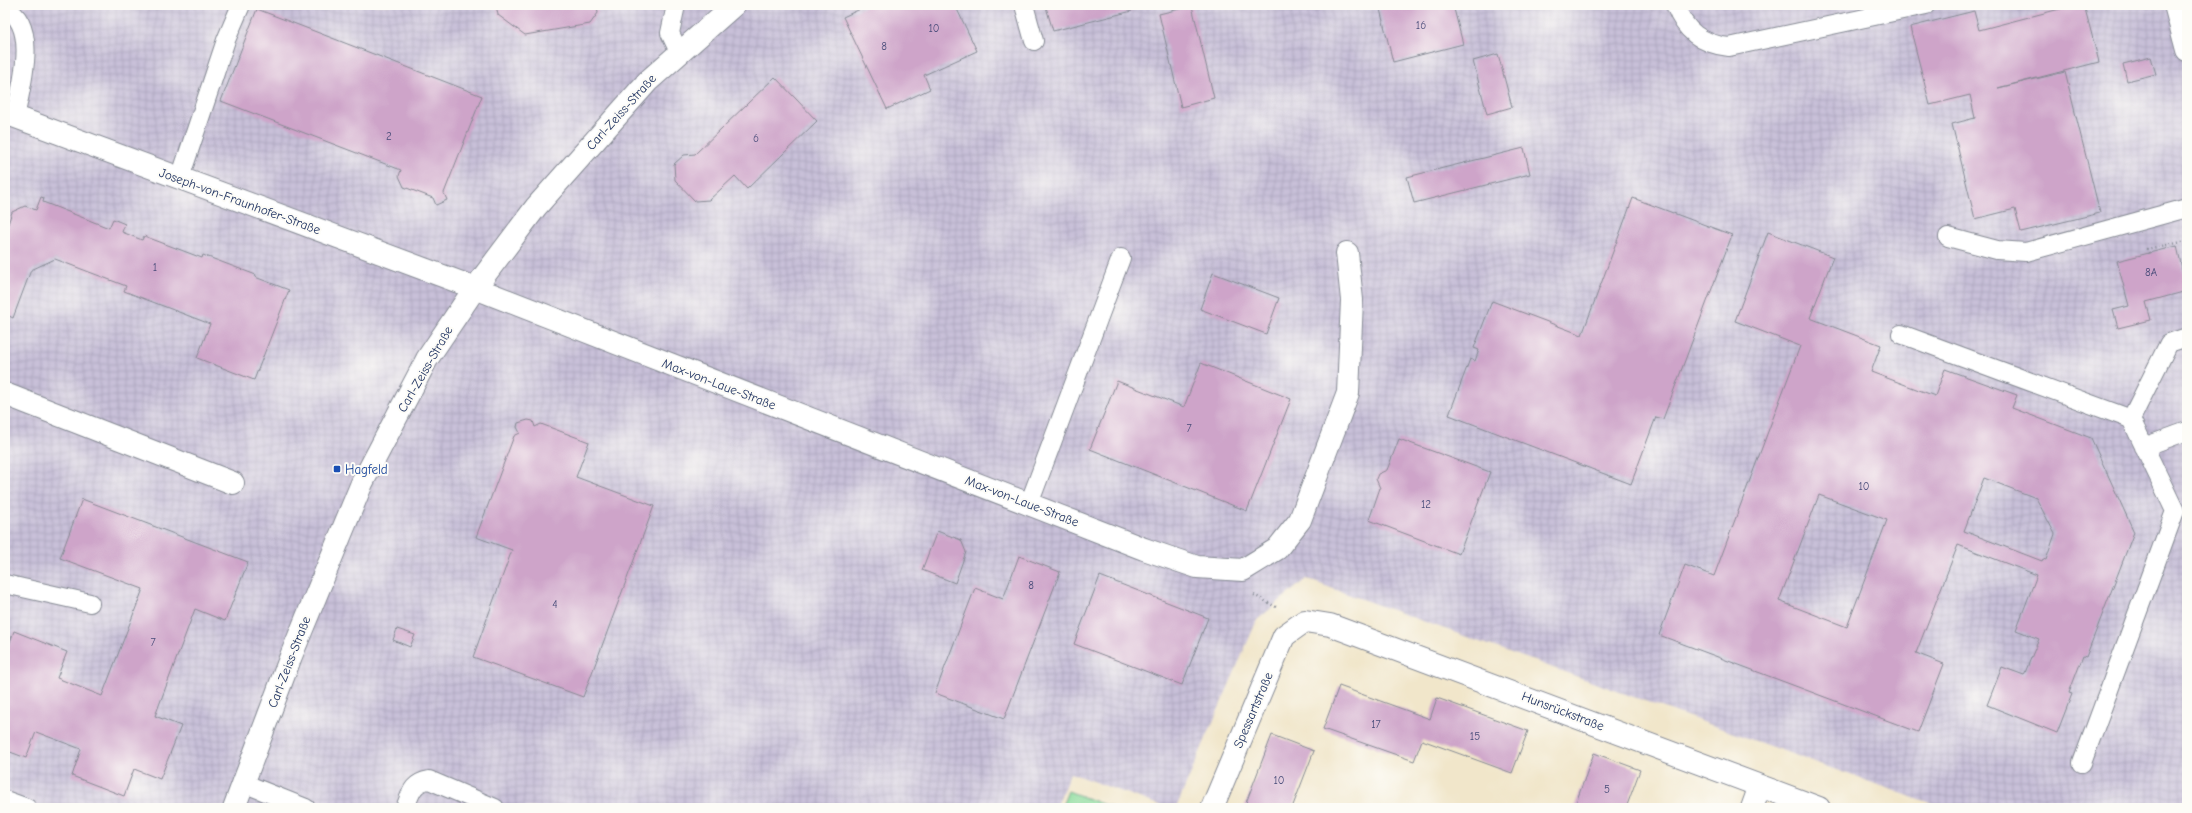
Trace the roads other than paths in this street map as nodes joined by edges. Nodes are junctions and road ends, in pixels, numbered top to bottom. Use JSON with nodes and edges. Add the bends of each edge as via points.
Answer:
{"nodes":[{"id":1,"x":240,"y":5,"type":"edge"},
{"id":2,"x":676,"y":5,"type":"edge"},
{"id":3,"x":734,"y":5,"type":"edge"},
{"id":4,"x":1024,"y":5,"type":"edge"},
{"id":5,"x":1674,"y":5,"type":"edge"},
{"id":6,"x":1926,"y":5,"type":"edge"},
{"id":7,"x":2175,"y":5,"type":"edge"},
{"id":8,"x":5,"y":8,"type":"edge"},
{"id":9,"x":1034,"y":41,"type":"dead end"},
{"id":10,"x":2187,"y":50,"type":"edge"},
{"id":11,"x":679,"y":52,"type":"junction"},
{"id":12,"x":10,"y":115,"type":"edge"},
{"id":13,"x":180,"y":178,"type":"junction"},
{"id":14,"x":2187,"y":208,"type":"edge"},
{"id":15,"x":1948,"y":237,"type":"dead end"},
{"id":16,"x":1347,"y":254,"type":"dead end"},
{"id":17,"x":1121,"y":258,"type":"dead end"},
{"id":18,"x":475,"y":288,"type":"junction"},
{"id":19,"x":1901,"y":334,"type":"dead end"},
{"id":20,"x":2187,"y":337,"type":"edge"},
{"id":21,"x":5,"y":394,"type":"edge"},
{"id":22,"x":2131,"y":419,"type":"junction"},
{"id":23,"x":2187,"y":431,"type":"edge"},
{"id":24,"x":2144,"y":447,"type":"junction"},
{"id":25,"x":233,"y":483,"type":"dead end"},
{"id":26,"x":1029,"y":504,"type":"junction"},
{"id":27,"x":5,"y":584,"type":"edge"},
{"id":28,"x":90,"y":603,"type":"dead end"},
{"id":29,"x":1305,"y":621,"type":"joint"},
{"id":30,"x":2082,"y":764,"type":"dead end"},
{"id":31,"x":243,"y":783,"type":"junction"},
{"id":32,"x":1760,"y":786,"type":"junction"},
{"id":33,"x":5,"y":800,"type":"edge"},
{"id":34,"x":300,"y":807,"type":"edge"},
{"id":35,"x":27,"y":808,"type":"edge"},
{"id":36,"x":234,"y":808,"type":"edge"},
{"id":37,"x":405,"y":808,"type":"edge"},
{"id":38,"x":495,"y":808,"type":"edge"},
{"id":39,"x":1212,"y":808,"type":"edge"},
{"id":40,"x":1752,"y":808,"type":"edge"},
{"id":41,"x":1819,"y":808,"type":"edge"}],
"edges":[{"from":1,"to":13,"type":"lane"},
{"from":2,"to":11,"type":"lane","via":[[670,33]]},
{"from":3,"to":11,"type":"street","name":"Carl-Zeiss-Straße"},
{"from":4,"to":9,"type":"lane"},
{"from":5,"to":6,"type":"lane","via":[[1689,30],[1714,45],[1729,47]]},
{"from":7,"to":10,"type":"street"},
{"from":8,"to":12,"type":"lane","via":[[21,23],[26,44],[24,73]]},
{"from":11,"to":18,"type":"street","name":"Carl-Zeiss-Straße","via":[[648,81],[536,207]]},
{"from":12,"to":13,"type":"street","name":"Joseph-von-Fraunhofer-Straße"},
{"from":13,"to":18,"type":"street","name":"Joseph-von-Fraunhofer-Straße"},
{"from":14,"to":15,"type":"lane","via":[[2026,252],[1997,250]]},
{"from":16,"to":26,"type":"street","name":"Max-von-Laue-Straße","via":[[1352,300],[1348,393],[1300,520],[1277,550],[1243,570],[1198,567]]},
{"from":17,"to":26,"type":"lane"},
{"from":18,"to":26,"type":"street","name":"Max-von-Laue-Straße"},
{"from":18,"to":31,"type":"street","name":"Carl-Zeiss-Straße","via":[[427,359],[362,483]]},
{"from":19,"to":22,"type":"lane"},
{"from":20,"to":22,"type":"lane","via":[[2169,343]]},
{"from":21,"to":25,"type":"street"},
{"from":22,"to":24,"type":"lane"},
{"from":23,"to":24,"type":"lane"},
{"from":24,"to":30,"type":"lane","via":[[2175,512]]},
{"from":27,"to":28,"type":"lane"},
{"from":29,"to":32,"type":"street","name":"Hunsrückstraße","via":[[1345,630]]},
{"from":29,"to":39,"type":"street","name":"Spessartstraße","via":[[1284,636]]},
{"from":31,"to":34,"type":"lane"},
{"from":31,"to":36,"type":"street","name":"Carl-Zeiss-Straße"},
{"from":32,"to":40,"type":"street"},
{"from":32,"to":41,"type":"street","name":"Hunsrückstraße"},
{"from":33,"to":35,"type":"lane"},
{"from":37,"to":38,"type":"lane","via":[[419,782],[429,780]]}]}
